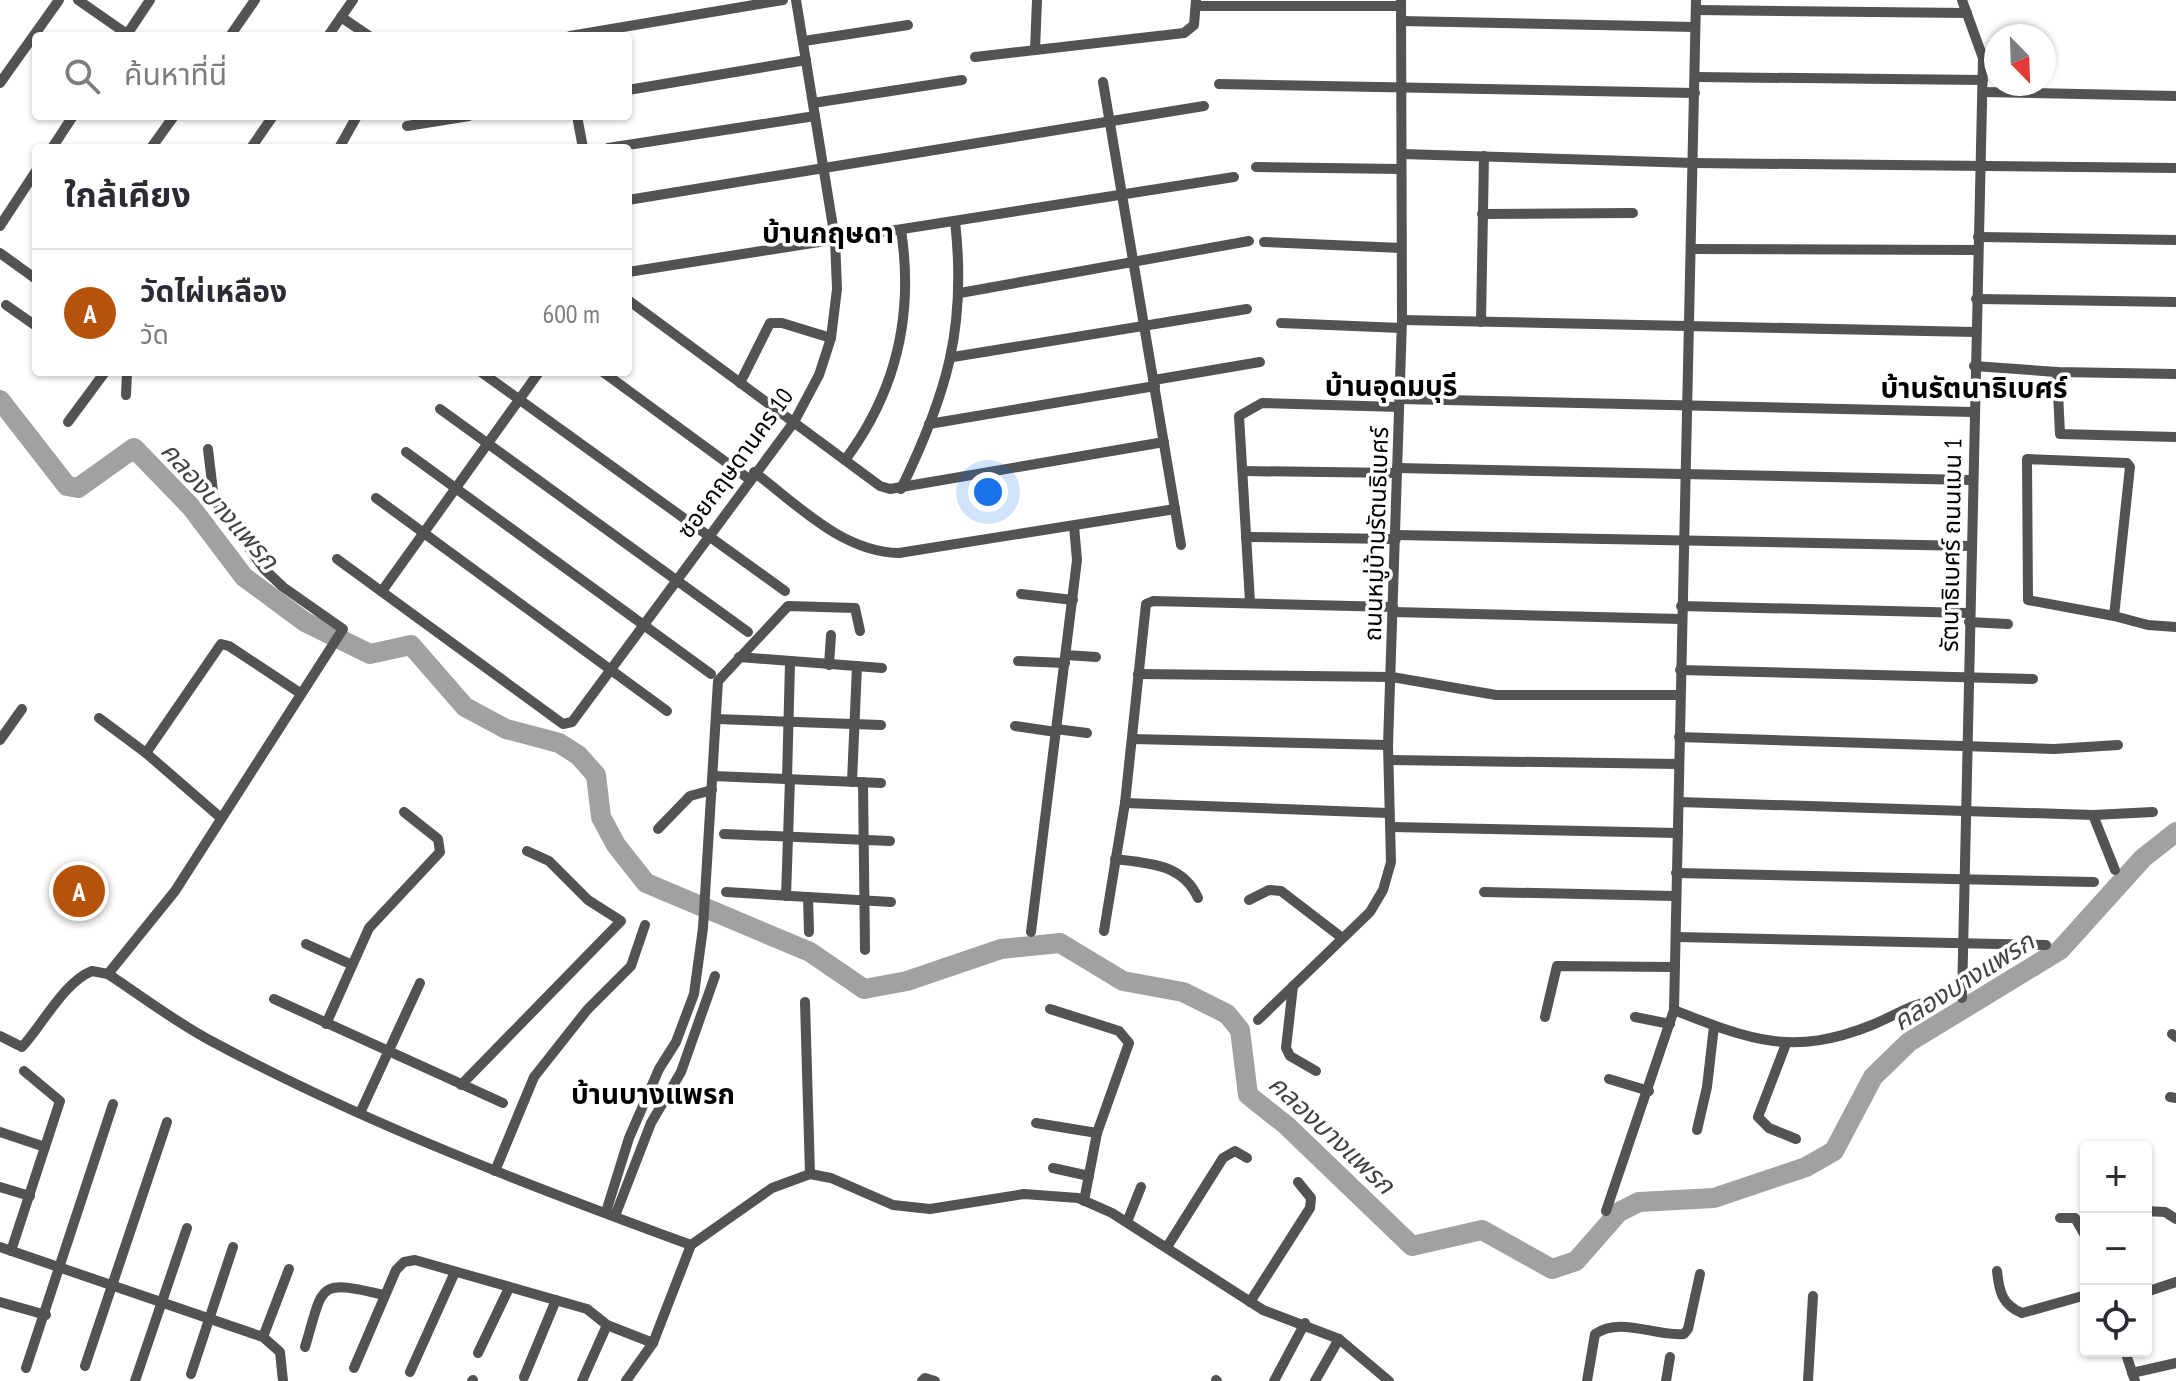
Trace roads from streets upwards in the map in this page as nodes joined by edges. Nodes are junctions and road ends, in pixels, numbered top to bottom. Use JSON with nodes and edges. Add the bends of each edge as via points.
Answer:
{"nodes":[{"id":1,"x":59,"y":0,"type":"edge"},
{"id":2,"x":78,"y":0,"type":"edge"},
{"id":3,"x":150,"y":0,"type":"edge"},
{"id":4,"x":255,"y":0,"type":"edge"},
{"id":5,"x":353,"y":0,"type":"edge"},
{"id":6,"x":783,"y":0,"type":"edge"},
{"id":7,"x":796,"y":0,"type":"edge"},
{"id":8,"x":1037,"y":0,"type":"edge"},
{"id":9,"x":1962,"y":0,"type":"edge"},
{"id":10,"x":1196,"y":3,"type":"edge"},
{"id":11,"x":1401,"y":3,"type":"edge"},
{"id":12,"x":1696,"y":5,"type":"edge"},
{"id":13,"x":1967,"y":13,"type":"junction"},
{"id":14,"x":341,"y":17,"type":"junction"},
{"id":15,"x":1401,"y":21,"type":"junction"},
{"id":16,"x":908,"y":25,"type":"dead end"},
{"id":17,"x":1695,"y":27,"type":"junction"},
{"id":18,"x":36,"y":32,"type":"edge"},
{"id":19,"x":122,"y":32,"type":"edge"},
{"id":20,"x":128,"y":32,"type":"edge"},
{"id":21,"x":233,"y":32,"type":"edge"},
{"id":22,"x":331,"y":32,"type":"edge"},
{"id":23,"x":363,"y":32,"type":"edge"},
{"id":24,"x":594,"y":32,"type":"edge"},
{"id":25,"x":32,"y":38,"type":"edge"},
{"id":26,"x":804,"y":41,"type":"junction"},
{"id":27,"x":1035,"y":50,"type":"junction"},
{"id":28,"x":975,"y":57,"type":"dead end"},
{"id":29,"x":806,"y":60,"type":"junction"},
{"id":30,"x":1696,"y":77,"type":"junction"},
{"id":31,"x":962,"y":80,"type":"dead end"},
{"id":32,"x":1983,"y":80,"type":"junction"},
{"id":33,"x":1103,"y":82,"type":"dead end"},
{"id":34,"x":0,"y":83,"type":"edge"},
{"id":35,"x":1219,"y":84,"type":"dead end"},
{"id":36,"x":1399,"y":86,"type":"junction"},
{"id":37,"x":632,"y":89,"type":"edge"},
{"id":38,"x":1983,"y":92,"type":"junction"},
{"id":39,"x":1695,"y":93,"type":"junction"},
{"id":40,"x":2176,"y":96,"type":"edge"},
{"id":41,"x":813,"y":103,"type":"junction"},
{"id":42,"x":1204,"y":106,"type":"dead end"},
{"id":43,"x":815,"y":116,"type":"junction"},
{"id":44,"x":70,"y":120,"type":"edge"},
{"id":45,"x":171,"y":120,"type":"edge"},
{"id":46,"x":270,"y":120,"type":"edge"},
{"id":47,"x":355,"y":120,"type":"edge"},
{"id":48,"x":444,"y":120,"type":"edge"},
{"id":49,"x":578,"y":120,"type":"edge"},
{"id":50,"x":1110,"y":121,"type":"junction"},
{"id":51,"x":407,"y":126,"type":"dead end"},
{"id":52,"x":55,"y":144,"type":"edge"},
{"id":53,"x":154,"y":144,"type":"edge"},
{"id":54,"x":254,"y":144,"type":"edge"},
{"id":55,"x":341,"y":144,"type":"edge"},
{"id":56,"x":582,"y":144,"type":"edge"},
{"id":57,"x":632,"y":144,"type":"edge"},
{"id":58,"x":1402,"y":154,"type":"junction"},
{"id":59,"x":1484,"y":156,"type":"junction"},
{"id":60,"x":1694,"y":163,"type":"junction"},
{"id":61,"x":1980,"y":163,"type":"junction"},
{"id":62,"x":1256,"y":167,"type":"dead end"},
{"id":63,"x":825,"y":168,"type":"junction"},
{"id":64,"x":2176,"y":168,"type":"edge"},
{"id":65,"x":1401,"y":169,"type":"junction"},
{"id":66,"x":32,"y":177,"type":"edge"},
{"id":67,"x":1234,"y":177,"type":"dead end"},
{"id":68,"x":1121,"y":194,"type":"junction"},
{"id":69,"x":632,"y":199,"type":"edge"},
{"id":70,"x":1633,"y":213,"type":"dead end"},
{"id":71,"x":1482,"y":214,"type":"junction"},
{"id":72,"x":955,"y":221,"type":"junction"},
{"id":73,"x":0,"y":226,"type":"edge"},
{"id":74,"x":901,"y":230,"type":"junction"},
{"id":75,"x":1978,"y":237,"type":"junction"},
{"id":76,"x":835,"y":239,"type":"junction"},
{"id":77,"x":2176,"y":240,"type":"edge"},
{"id":78,"x":1249,"y":241,"type":"dead end"},
{"id":79,"x":1264,"y":242,"type":"dead end"},
{"id":80,"x":1401,"y":248,"type":"junction"},
{"id":81,"x":1692,"y":249,"type":"junction"},
{"id":82,"x":1977,"y":250,"type":"junction"},
{"id":83,"x":0,"y":253,"type":"edge"},
{"id":84,"x":1134,"y":261,"type":"junction"},
{"id":85,"x":632,"y":271,"type":"edge"},
{"id":86,"x":32,"y":276,"type":"edge"},
{"id":87,"x":960,"y":293,"type":"junction"},
{"id":88,"x":1976,"y":299,"type":"junction"},
{"id":89,"x":2176,"y":302,"type":"edge"},
{"id":90,"x":632,"y":303,"type":"edge"},
{"id":91,"x":6,"y":305,"type":"dead end"},
{"id":92,"x":1247,"y":309,"type":"dead end"},
{"id":93,"x":1481,"y":322,"type":"junction"},
{"id":94,"x":32,"y":323,"type":"edge"},
{"id":95,"x":1281,"y":323,"type":"dead end"},
{"id":96,"x":1402,"y":324,"type":"junction"},
{"id":97,"x":1144,"y":326,"type":"junction"},
{"id":98,"x":1689,"y":326,"type":"junction"},
{"id":99,"x":1975,"y":332,"type":"junction"},
{"id":100,"x":831,"y":338,"type":"junction"},
{"id":101,"x":953,"y":357,"type":"junction"},
{"id":102,"x":1260,"y":362,"type":"dead end"},
{"id":103,"x":1974,"y":366,"type":"junction"},
{"id":104,"x":2057,"y":372,"type":"junction"},
{"id":105,"x":2176,"y":374,"type":"edge"},
{"id":106,"x":102,"y":376,"type":"edge"},
{"id":107,"x":127,"y":376,"type":"edge"},
{"id":108,"x":486,"y":376,"type":"edge"},
{"id":109,"x":536,"y":376,"type":"edge"},
{"id":110,"x":609,"y":376,"type":"edge"},
{"id":111,"x":740,"y":383,"type":"junction"},
{"id":112,"x":1155,"y":383,"type":"junction"},
{"id":113,"x":126,"y":395,"type":"dead end"},
{"id":114,"x":518,"y":400,"type":"junction"},
{"id":115,"x":1400,"y":403,"type":"junction"},
{"id":116,"x":1688,"y":407,"type":"junction"},
{"id":117,"x":440,"y":409,"type":"dead end"},
{"id":118,"x":1973,"y":412,"type":"junction"},
{"id":119,"x":68,"y":422,"type":"dead end"},
{"id":120,"x":794,"y":422,"type":"junction"},
{"id":121,"x":929,"y":424,"type":"junction"},
{"id":122,"x":2176,"y":437,"type":"edge"},
{"id":123,"x":1164,"y":442,"type":"junction"},
{"id":124,"x":487,"y":443,"type":"junction"},
{"id":125,"x":208,"y":449,"type":"dead end"},
{"id":126,"x":406,"y":452,"type":"dead end"},
{"id":127,"x":845,"y":460,"type":"junction"},
{"id":128,"x":1397,"y":470,"type":"junction"},
{"id":129,"x":1243,"y":471,"type":"junction"},
{"id":130,"x":1686,"y":473,"type":"junction"},
{"id":131,"x":752,"y":476,"type":"junction"},
{"id":132,"x":1972,"y":480,"type":"junction"},
{"id":133,"x":455,"y":486,"type":"junction"},
{"id":134,"x":901,"y":489,"type":"junction"},
{"id":135,"x":376,"y":498,"type":"dead end"},
{"id":136,"x":1175,"y":509,"type":"junction"},
{"id":137,"x":1074,"y":526,"type":"junction"},
{"id":138,"x":421,"y":533,"type":"junction"},
{"id":139,"x":707,"y":537,"type":"junction"},
{"id":140,"x":1246,"y":537,"type":"junction"},
{"id":141,"x":1396,"y":537,"type":"junction"},
{"id":142,"x":1683,"y":540,"type":"junction"},
{"id":143,"x":1181,"y":545,"type":"dead end"},
{"id":144,"x":1971,"y":546,"type":"junction"},
{"id":145,"x":337,"y":559,"type":"dead end"},
{"id":146,"x":675,"y":580,"type":"junction"},
{"id":147,"x":382,"y":591,"type":"junction"},
{"id":148,"x":785,"y":591,"type":"dead end"},
{"id":149,"x":1021,"y":594,"type":"dead end"},
{"id":150,"x":1073,"y":600,"type":"junction"},
{"id":151,"x":1250,"y":602,"type":"junction"},
{"id":152,"x":1681,"y":606,"type":"junction"},
{"id":153,"x":1393,"y":610,"type":"junction"},
{"id":154,"x":2114,"y":616,"type":"junction"},
{"id":155,"x":1969,"y":617,"type":"junction"},
{"id":156,"x":1681,"y":619,"type":"junction"},
{"id":157,"x":643,"y":624,"type":"junction"},
{"id":158,"x":2008,"y":624,"type":"dead end"},
{"id":159,"x":2176,"y":627,"type":"edge"},
{"id":160,"x":860,"y":631,"type":"dead end"},
{"id":161,"x":748,"y":632,"type":"dead end"},
{"id":162,"x":831,"y":635,"type":"dead end"},
{"id":163,"x":739,"y":657,"type":"junction"},
{"id":164,"x":1096,"y":657,"type":"dead end"},
{"id":165,"x":1066,"y":659,"type":"junction"},
{"id":166,"x":1018,"y":661,"type":"dead end"},
{"id":167,"x":790,"y":663,"type":"junction"},
{"id":168,"x":829,"y":665,"type":"junction"},
{"id":169,"x":857,"y":666,"type":"junction"},
{"id":170,"x":882,"y":668,"type":"dead end"},
{"id":171,"x":611,"y":669,"type":"junction"},
{"id":172,"x":1680,"y":670,"type":"junction"},
{"id":173,"x":711,"y":674,"type":"dead end"},
{"id":174,"x":1138,"y":674,"type":"junction"},
{"id":175,"x":1392,"y":677,"type":"junction"},
{"id":176,"x":1968,"y":679,"type":"junction"},
{"id":177,"x":2033,"y":679,"type":"dead end"},
{"id":178,"x":300,"y":693,"type":"junction"},
{"id":179,"x":1679,"y":695,"type":"junction"},
{"id":180,"x":22,"y":709,"type":"dead end"},
{"id":181,"x":667,"y":711,"type":"dead end"},
{"id":182,"x":99,"y":718,"type":"dead end"},
{"id":183,"x":716,"y":719,"type":"junction"},
{"id":184,"x":788,"y":722,"type":"junction"},
{"id":185,"x":853,"y":724,"type":"junction"},
{"id":186,"x":881,"y":725,"type":"dead end"},
{"id":187,"x":1015,"y":726,"type":"dead end"},
{"id":188,"x":1056,"y":731,"type":"junction"},
{"id":189,"x":1087,"y":733,"type":"dead end"},
{"id":190,"x":1679,"y":737,"type":"junction"},
{"id":191,"x":1132,"y":739,"type":"junction"},
{"id":192,"x":0,"y":740,"type":"edge"},
{"id":193,"x":1388,"y":745,"type":"junction"},
{"id":194,"x":1967,"y":745,"type":"junction"},
{"id":195,"x":2118,"y":745,"type":"dead end"},
{"id":196,"x":146,"y":753,"type":"junction"},
{"id":197,"x":1390,"y":760,"type":"junction"},
{"id":198,"x":1678,"y":764,"type":"junction"},
{"id":199,"x":713,"y":776,"type":"junction"},
{"id":200,"x":788,"y":779,"type":"junction"},
{"id":201,"x":857,"y":782,"type":"junction"},
{"id":202,"x":881,"y":783,"type":"dead end"},
{"id":203,"x":712,"y":790,"type":"junction"},
{"id":204,"x":1679,"y":802,"type":"junction"},
{"id":205,"x":1125,"y":803,"type":"junction"},
{"id":206,"x":404,"y":812,"type":"dead end"},
{"id":207,"x":1966,"y":812,"type":"junction"},
{"id":208,"x":2153,"y":812,"type":"dead end"},
{"id":209,"x":1388,"y":813,"type":"junction"},
{"id":210,"x":2093,"y":815,"type":"junction"},
{"id":211,"x":221,"y":818,"type":"junction"},
{"id":212,"x":1392,"y":827,"type":"junction"},
{"id":213,"x":658,"y":829,"type":"dead end"},
{"id":214,"x":1678,"y":833,"type":"junction"},
{"id":215,"x":724,"y":834,"type":"dead end"},
{"id":216,"x":788,"y":837,"type":"junction"},
{"id":217,"x":863,"y":841,"type":"junction"},
{"id":218,"x":890,"y":841,"type":"dead end"},
{"id":219,"x":527,"y":851,"type":"dead end"},
{"id":220,"x":1115,"y":859,"type":"junction"},
{"id":221,"x":2115,"y":870,"type":"dead end"},
{"id":222,"x":1676,"y":873,"type":"junction"},
{"id":223,"x":1964,"y":878,"type":"junction"},
{"id":224,"x":2094,"y":882,"type":"dead end"},
{"id":225,"x":726,"y":892,"type":"dead end"},
{"id":226,"x":1484,"y":892,"type":"dead end"},
{"id":227,"x":786,"y":896,"type":"junction"},
{"id":228,"x":1675,"y":896,"type":"junction"},
{"id":229,"x":808,"y":897,"type":"junction"},
{"id":230,"x":1198,"y":898,"type":"dead end"},
{"id":231,"x":1249,"y":900,"type":"dead end"},
{"id":232,"x":863,"y":901,"type":"junction"},
{"id":233,"x":891,"y":902,"type":"dead end"},
{"id":234,"x":645,"y":925,"type":"dead end"},
{"id":235,"x":1104,"y":931,"type":"dead end"},
{"id":236,"x":809,"y":932,"type":"dead end"},
{"id":237,"x":1031,"y":932,"type":"dead end"},
{"id":238,"x":1341,"y":937,"type":"junction"},
{"id":239,"x":1677,"y":937,"type":"junction"},
{"id":240,"x":306,"y":944,"type":"dead end"},
{"id":241,"x":1963,"y":945,"type":"junction"},
{"id":242,"x":2046,"y":945,"type":"dead end"},
{"id":243,"x":865,"y":950,"type":"dead end"},
{"id":244,"x":350,"y":964,"type":"junction"},
{"id":245,"x":1674,"y":967,"type":"junction"},
{"id":246,"x":108,"y":974,"type":"junction"},
{"id":247,"x":715,"y":976,"type":"dead end"},
{"id":248,"x":420,"y":983,"type":"dead end"},
{"id":249,"x":1293,"y":986,"type":"junction"},
{"id":250,"x":1962,"y":998,"type":"dead end"},
{"id":251,"x":274,"y":999,"type":"dead end"},
{"id":252,"x":1942,"y":1000,"type":"dead end"},
{"id":253,"x":805,"y":1002,"type":"dead end"},
{"id":254,"x":1050,"y":1009,"type":"dead end"},
{"id":255,"x":1674,"y":1010,"type":"junction"},
{"id":256,"x":1545,"y":1017,"type":"dead end"},
{"id":257,"x":1635,"y":1017,"type":"dead end"},
{"id":258,"x":1258,"y":1020,"type":"dead end"},
{"id":259,"x":326,"y":1024,"type":"junction"},
{"id":260,"x":1670,"y":1024,"type":"junction"},
{"id":261,"x":1714,"y":1026,"type":"junction"},
{"id":262,"x":0,"y":1036,"type":"edge"},
{"id":263,"x":1786,"y":1044,"type":"junction"},
{"id":264,"x":389,"y":1051,"type":"junction"},
{"id":265,"x":24,"y":1071,"type":"dead end"},
{"id":266,"x":1316,"y":1071,"type":"dead end"},
{"id":267,"x":1609,"y":1079,"type":"dead end"},
{"id":268,"x":461,"y":1085,"type":"junction"},
{"id":269,"x":1649,"y":1091,"type":"junction"},
{"id":270,"x":503,"y":1103,"type":"dead end"},
{"id":271,"x":113,"y":1104,"type":"dead end"},
{"id":272,"x":360,"y":1113,"type":"junction"},
{"id":273,"x":167,"y":1122,"type":"dead end"},
{"id":274,"x":1036,"y":1123,"type":"dead end"},
{"id":275,"x":1697,"y":1130,"type":"dead end"},
{"id":276,"x":0,"y":1132,"type":"edge"},
{"id":277,"x":1097,"y":1133,"type":"junction"},
{"id":278,"x":1796,"y":1139,"type":"dead end"},
{"id":279,"x":45,"y":1147,"type":"junction"},
{"id":280,"x":1247,"y":1158,"type":"dead end"},
{"id":281,"x":1053,"y":1168,"type":"dead end"},
{"id":282,"x":495,"y":1171,"type":"junction"},
{"id":283,"x":810,"y":1174,"type":"junction"},
{"id":284,"x":1089,"y":1176,"type":"junction"},
{"id":285,"x":1298,"y":1182,"type":"dead end"},
{"id":286,"x":0,"y":1187,"type":"edge"},
{"id":287,"x":1141,"y":1187,"type":"dead end"},
{"id":288,"x":30,"y":1196,"type":"junction"},
{"id":289,"x":1084,"y":1201,"type":"junction"},
{"id":290,"x":1606,"y":1211,"type":"dead end"},
{"id":291,"x":2152,"y":1211,"type":"edge"},
{"id":292,"x":611,"y":1214,"type":"junction"},
{"id":293,"x":2060,"y":1218,"type":"dead end"},
{"id":294,"x":2176,"y":1219,"type":"edge"},
{"id":295,"x":1127,"y":1222,"type":"junction"},
{"id":296,"x":2080,"y":1227,"type":"edge"},
{"id":297,"x":187,"y":1228,"type":"dead end"},
{"id":298,"x":691,"y":1245,"type":"junction"},
{"id":299,"x":0,"y":1247,"type":"edge"},
{"id":300,"x":233,"y":1247,"type":"dead end"},
{"id":301,"x":1167,"y":1247,"type":"junction"},
{"id":302,"x":11,"y":1251,"type":"junction"},
{"id":303,"x":61,"y":1266,"type":"junction"},
{"id":304,"x":289,"y":1269,"type":"dead end"},
{"id":305,"x":1997,"y":1271,"type":"dead end"},
{"id":306,"x":455,"y":1272,"type":"junction"},
{"id":307,"x":1700,"y":1274,"type":"dead end"},
{"id":308,"x":2176,"y":1282,"type":"edge"},
{"id":309,"x":111,"y":1285,"type":"junction"},
{"id":310,"x":509,"y":1288,"type":"junction"},
{"id":311,"x":2152,"y":1290,"type":"edge"},
{"id":312,"x":384,"y":1295,"type":"junction"},
{"id":313,"x":1813,"y":1296,"type":"dead end"},
{"id":314,"x":2080,"y":1297,"type":"edge"},
{"id":315,"x":556,"y":1300,"type":"junction"},
{"id":316,"x":0,"y":1302,"type":"edge"},
{"id":317,"x":162,"y":1302,"type":"junction"},
{"id":318,"x":1250,"y":1302,"type":"junction"},
{"id":319,"x":46,"y":1315,"type":"junction"},
{"id":320,"x":212,"y":1319,"type":"junction"},
{"id":321,"x":1305,"y":1323,"type":"junction"},
{"id":322,"x":607,"y":1325,"type":"junction"},
{"id":323,"x":263,"y":1337,"type":"junction"},
{"id":324,"x":1339,"y":1339,"type":"junction"},
{"id":325,"x":653,"y":1343,"type":"junction"},
{"id":326,"x":305,"y":1347,"type":"dead end"},
{"id":327,"x":478,"y":1353,"type":"dead end"},
{"id":328,"x":1670,"y":1357,"type":"dead end"},
{"id":329,"x":2127,"y":1357,"type":"edge"},
{"id":330,"x":2176,"y":1363,"type":"edge"},
{"id":331,"x":85,"y":1366,"type":"dead end"},
{"id":332,"x":26,"y":1368,"type":"dead end"},
{"id":333,"x":354,"y":1368,"type":"dead end"},
{"id":334,"x":410,"y":1372,"type":"dead end"},
{"id":335,"x":191,"y":1374,"type":"dead end"},
{"id":336,"x":524,"y":1377,"type":"dead end"},
{"id":337,"x":2134,"y":1377,"type":"edge"},
{"id":338,"x":135,"y":1381,"type":"edge"},
{"id":339,"x":283,"y":1381,"type":"edge"},
{"id":340,"x":582,"y":1381,"type":"edge"},
{"id":341,"x":626,"y":1381,"type":"edge"},
{"id":342,"x":922,"y":1381,"type":"edge"},
{"id":343,"x":935,"y":1381,"type":"edge"},
{"id":344,"x":1274,"y":1381,"type":"edge"},
{"id":345,"x":1315,"y":1381,"type":"edge"},
{"id":346,"x":1389,"y":1381,"type":"edge"},
{"id":347,"x":1587,"y":1381,"type":"edge"},
{"id":348,"x":1666,"y":1381,"type":"edge"},
{"id":349,"x":1808,"y":1381,"type":"edge"}],
"edges":[{"from":1,"to":18,"type":"street"},
{"from":2,"to":19,"type":"street"},
{"from":3,"to":20,"type":"street"},
{"from":4,"to":21,"type":"street"},
{"from":5,"to":14,"type":"street"},
{"from":6,"to":24,"type":"street"},
{"from":7,"to":26,"type":"street","name":"ซอยกฤษดานคร 10"},
{"from":8,"to":27,"type":"street"},
{"from":9,"to":13,"type":"street","name":"รัตนาธิเบศร์ ถนนเมน 1"},
{"from":10,"to":11,"type":"street"},
{"from":10,"to":27,"type":"street","via":[[1194,25],[1184,33]]},
{"from":11,"to":15,"type":"street","name":"ถนนหมู่บ้านรัตนธิเบศร์"},
{"from":12,"to":13,"type":"street"},
{"from":12,"to":17,"type":"street"},
{"from":13,"to":32,"type":"street","name":"รัตนาธิเบศร์ ถนนเมน 1","via":[[1983,58]]},
{"from":14,"to":22,"type":"street"},
{"from":14,"to":23,"type":"street"},
{"from":15,"to":17,"type":"street"},
{"from":15,"to":36,"type":"street","name":"ถนนหมู่บ้านรัตนธิเบศร์"},
{"from":16,"to":26,"type":"street"},
{"from":17,"to":30,"type":"street"},
{"from":25,"to":34,"type":"street"},
{"from":26,"to":29,"type":"street","name":"ซอยกฤษดานคร 10"},
{"from":27,"to":28,"type":"street"},
{"from":29,"to":37,"type":"street"},
{"from":29,"to":41,"type":"street","name":"ซอยกฤษดานคร 10"},
{"from":30,"to":32,"type":"street"},
{"from":30,"to":39,"type":"street"},
{"from":31,"to":41,"type":"street"},
{"from":32,"to":38,"type":"street","name":"รัตนาธิเบศร์ ถนนเมน 1"},
{"from":33,"to":50,"type":"street"},
{"from":35,"to":36,"type":"street"},
{"from":36,"to":39,"type":"street"},
{"from":36,"to":58,"type":"street","name":"ถนนหมู่บ้านรัตนธิเบศร์"},
{"from":38,"to":40,"type":"street"},
{"from":38,"to":61,"type":"street","name":"รัตนาธิเบศร์ ถนนเมน 1"},
{"from":39,"to":60,"type":"street"},
{"from":41,"to":43,"type":"street","name":"ซอยกฤษดานคร 10"},
{"from":42,"to":50,"type":"street"},
{"from":43,"to":57,"type":"street"},
{"from":43,"to":63,"type":"street","name":"ซอยกฤษดานคร 10"},
{"from":44,"to":52,"type":"street"},
{"from":45,"to":53,"type":"street"},
{"from":46,"to":54,"type":"street"},
{"from":47,"to":55,"type":"street"},
{"from":48,"to":51,"type":"street"},
{"from":49,"to":56,"type":"street"},
{"from":50,"to":63,"type":"street"},
{"from":50,"to":68,"type":"street"},
{"from":58,"to":59,"type":"street"},
{"from":58,"to":65,"type":"street","name":"ถนนหมู่บ้านรัตนธิเบศร์"},
{"from":59,"to":60,"type":"street"},
{"from":59,"to":71,"type":"street"},
{"from":60,"to":61,"type":"street"},
{"from":60,"to":81,"type":"street"},
{"from":61,"to":64,"type":"street"},
{"from":61,"to":75,"type":"street","name":"รัตนาธิเบศร์ ถนนเมน 1"},
{"from":62,"to":65,"type":"street"},
{"from":63,"to":69,"type":"street"},
{"from":63,"to":76,"type":"street","name":"ซอยกฤษดานคร 10"},
{"from":65,"to":80,"type":"street","name":"ถนนหมู่บ้านรัตนธิเบศร์"},
{"from":66,"to":73,"type":"street"},
{"from":67,"to":68,"type":"street"},
{"from":68,"to":72,"type":"street"},
{"from":68,"to":84,"type":"street"},
{"from":70,"to":71,"type":"street"},
{"from":71,"to":93,"type":"street"},
{"from":72,"to":74,"type":"street"},
{"from":72,"to":87,"type":"street"},
{"from":74,"to":76,"type":"street"},
{"from":74,"to":127,"type":"street","via":[[907,290],[901,341],[864,435]]},
{"from":75,"to":77,"type":"street"},
{"from":75,"to":82,"type":"street","name":"รัตนาธิเบศร์ ถนนเมน 1"},
{"from":76,"to":85,"type":"street"},
{"from":76,"to":100,"type":"street","name":"ซอยกฤษดานคร 10","via":[[837,289]]},
{"from":78,"to":84,"type":"street"},
{"from":79,"to":80,"type":"street"},
{"from":80,"to":96,"type":"street","name":"ถนนหมู่บ้านรัตนธิเบศร์"},
{"from":81,"to":82,"type":"street"},
{"from":81,"to":98,"type":"street"},
{"from":82,"to":88,"type":"street","name":"รัตนาธิเบศร์ ถนนเมน 1"},
{"from":83,"to":86,"type":"street"},
{"from":84,"to":87,"type":"street"},
{"from":84,"to":97,"type":"street"},
{"from":87,"to":101,"type":"street"},
{"from":88,"to":89,"type":"street"},
{"from":88,"to":99,"type":"street","name":"รัตนาธิเบศร์ ถนนเมน 1"},
{"from":90,"to":111,"type":"street"},
{"from":91,"to":94,"type":"street"},
{"from":92,"to":97,"type":"street"},
{"from":93,"to":96,"type":"street"},
{"from":93,"to":98,"type":"street"},
{"from":95,"to":96,"type":"street"},
{"from":96,"to":115,"type":"street","name":"ถนนหมู่บ้านรัตนธิเบศร์"},
{"from":97,"to":101,"type":"street"},
{"from":97,"to":112,"type":"street"},
{"from":98,"to":99,"type":"street"},
{"from":98,"to":116,"type":"street"},
{"from":99,"to":103,"type":"street","name":"รัตนาธิเบศร์ ถนนเมน 1"},
{"from":100,"to":111,"type":"street","via":[[770,323]]},
{"from":100,"to":120,"type":"street","name":"ซอยกฤษดานคร 10"},
{"from":101,"to":121,"type":"street"},
{"from":102,"to":112,"type":"street"},
{"from":103,"to":104,"type":"street"},
{"from":103,"to":118,"type":"street","name":"รัตนาธิเบศร์ ถนนเมน 1"},
{"from":104,"to":105,"type":"street"},
{"from":104,"to":122,"type":"street","via":[[2060,434]]},
{"from":106,"to":119,"type":"street"},
{"from":107,"to":113,"type":"street"},
{"from":108,"to":114,"type":"street"},
{"from":109,"to":114,"type":"street"},
{"from":110,"to":131,"type":"street"},
{"from":111,"to":120,"type":"street"},
{"from":112,"to":121,"type":"street"},
{"from":112,"to":123,"type":"street"},
{"from":114,"to":124,"type":"street"},
{"from":114,"to":139,"type":"street"},
{"from":115,"to":116,"type":"street"},
{"from":115,"to":128,"type":"street","name":"ถนนหมู่บ้านรัตนธิเบศร์"},
{"from":115,"to":129,"type":"street","via":[[1252,407],[1237,421]]},
{"from":116,"to":118,"type":"street"},
{"from":116,"to":130,"type":"street"},
{"from":117,"to":124,"type":"street"},
{"from":118,"to":132,"type":"street","name":"รัตนาธิเบศร์ ถนนเมน 1"},
{"from":120,"to":127,"type":"street"},
{"from":120,"to":131,"type":"street","name":"ซอยกฤษดานคร 10"},
{"from":121,"to":134,"type":"street"},
{"from":123,"to":134,"type":"street"},
{"from":123,"to":136,"type":"street"},
{"from":124,"to":133,"type":"street"},
{"from":124,"to":146,"type":"street"},
{"from":125,"to":178,"type":"street","via":[[214,500],[264,569],[343,629]]},
{"from":126,"to":133,"type":"street"},
{"from":127,"to":134,"type":"street","via":[[880,486]]},
{"from":128,"to":129,"type":"street"},
{"from":128,"to":130,"type":"street"},
{"from":128,"to":141,"type":"street","name":"ถนนหมู่บ้านรัตนธิเบศร์"},
{"from":129,"to":140,"type":"street"},
{"from":130,"to":132,"type":"street"},
{"from":130,"to":142,"type":"street"},
{"from":131,"to":137,"type":"street","via":[[839,536],[875,553]]},
{"from":131,"to":139,"type":"street","name":"ซอยกฤษดานคร 10"},
{"from":132,"to":144,"type":"street","name":"รัตนาธิเบศร์ ถนนเมน 1"},
{"from":133,"to":138,"type":"street"},
{"from":133,"to":157,"type":"street"},
{"from":135,"to":138,"type":"street"},
{"from":136,"to":137,"type":"street"},
{"from":136,"to":143,"type":"street"},
{"from":137,"to":150,"type":"street"},
{"from":138,"to":147,"type":"street"},
{"from":138,"to":171,"type":"street"},
{"from":139,"to":146,"type":"street","name":"ซอยกฤษดานคร 10"},
{"from":139,"to":148,"type":"street"},
{"from":140,"to":141,"type":"street"},
{"from":140,"to":151,"type":"street"},
{"from":141,"to":142,"type":"street"},
{"from":141,"to":153,"type":"street","name":"ถนนหมู่บ้านรัตนธิเบศร์"},
{"from":142,"to":144,"type":"street"},
{"from":142,"to":152,"type":"street"},
{"from":144,"to":155,"type":"street","name":"รัตนาธิเบศร์ ถนนเมน 1"},
{"from":145,"to":147,"type":"street"},
{"from":146,"to":157,"type":"street","name":"ซอยกฤษดานคร 10"},
{"from":146,"to":161,"type":"street"},
{"from":147,"to":171,"type":"street","name":"ซอยกฤษดานคร 10","via":[[568,724]]},
{"from":149,"to":150,"type":"street"},
{"from":150,"to":165,"type":"street"},
{"from":151,"to":153,"type":"street"},
{"from":151,"to":174,"type":"street","via":[[1146,604]]},
{"from":152,"to":155,"type":"street"},
{"from":152,"to":156,"type":"street"},
{"from":153,"to":156,"type":"street"},
{"from":153,"to":175,"type":"street","name":"ถนนหมู่บ้านรัตนธิเบศร์"},
{"from":154,"to":154,"type":"street","via":[[2130,467],[2122,462],[2027,459],[2028,600]]},
{"from":154,"to":159,"type":"street"},
{"from":155,"to":158,"type":"street"},
{"from":155,"to":176,"type":"street","name":"รัตนาธิเบศร์ ถนนเมน 1"},
{"from":156,"to":172,"type":"street"},
{"from":157,"to":171,"type":"street","name":"ซอยกฤษดานคร 10"},
{"from":157,"to":173,"type":"street"},
{"from":160,"to":163,"type":"street","via":[[855,608],[796,603],[783,608]]},
{"from":162,"to":168,"type":"street"},
{"from":163,"to":167,"type":"street"},
{"from":163,"to":183,"type":"street","via":[[718,681]]},
{"from":164,"to":165,"type":"street"},
{"from":165,"to":166,"type":"street"},
{"from":165,"to":188,"type":"street"},
{"from":167,"to":168,"type":"street"},
{"from":167,"to":184,"type":"street"},
{"from":168,"to":169,"type":"street"},
{"from":169,"to":170,"type":"street"},
{"from":169,"to":185,"type":"street"},
{"from":171,"to":181,"type":"street"},
{"from":172,"to":176,"type":"street"},
{"from":172,"to":179,"type":"street"},
{"from":174,"to":175,"type":"street"},
{"from":174,"to":191,"type":"street"},
{"from":175,"to":179,"type":"street","via":[[1496,695]]},
{"from":175,"to":193,"type":"street","name":"ถนนหมู่บ้านรัตนธิเบศร์"},
{"from":176,"to":177,"type":"street"},
{"from":176,"to":194,"type":"street","name":"รัตนาธิเบศร์ ถนนเมน 1"},
{"from":178,"to":196,"type":"street","via":[[221,644]]},
{"from":178,"to":211,"type":"street"},
{"from":179,"to":190,"type":"street"},
{"from":180,"to":192,"type":"street"},
{"from":182,"to":196,"type":"street"},
{"from":183,"to":184,"type":"street"},
{"from":183,"to":199,"type":"street"},
{"from":184,"to":185,"type":"street"},
{"from":184,"to":200,"type":"street"},
{"from":185,"to":186,"type":"street"},
{"from":185,"to":201,"type":"street"},
{"from":187,"to":188,"type":"street"},
{"from":188,"to":189,"type":"street"},
{"from":188,"to":237,"type":"street"},
{"from":190,"to":194,"type":"street"},
{"from":190,"to":198,"type":"street"},
{"from":191,"to":193,"type":"street"},
{"from":191,"to":205,"type":"street"},
{"from":193,"to":197,"type":"street","name":"ถนนหมู่บ้านรัตนธิเบศร์"},
{"from":194,"to":195,"type":"street"},
{"from":194,"to":207,"type":"street","name":"รัตนาธิเบศร์ ถนนเมน 1"},
{"from":196,"to":211,"type":"street"},
{"from":197,"to":198,"type":"street"},
{"from":197,"to":209,"type":"street","name":"ถนนหมู่บ้านรัตนธิเบศร์"},
{"from":198,"to":204,"type":"street"},
{"from":199,"to":200,"type":"street"},
{"from":199,"to":203,"type":"street"},
{"from":200,"to":201,"type":"street"},
{"from":200,"to":216,"type":"street"},
{"from":201,"to":202,"type":"street"},
{"from":201,"to":217,"type":"street"},
{"from":203,"to":213,"type":"street","via":[[690,796]]},
{"from":203,"to":292,"type":"street","via":[[694,994],[629,1138]]},
{"from":204,"to":207,"type":"street"},
{"from":204,"to":214,"type":"street"},
{"from":205,"to":209,"type":"street"},
{"from":205,"to":220,"type":"street"},
{"from":206,"to":244,"type":"street","via":[[438,839],[440,852],[369,928]]},
{"from":207,"to":210,"type":"street"},
{"from":207,"to":223,"type":"street","name":"รัตนาธิเบศร์ ถนนเมน 1"},
{"from":208,"to":210,"type":"street"},
{"from":209,"to":212,"type":"street","name":"ถนนหมู่บ้านรัตนธิเบศร์"},
{"from":210,"to":221,"type":"street"},
{"from":211,"to":246,"type":"street","via":[[175,891]]},
{"from":212,"to":214,"type":"street"},
{"from":212,"to":238,"type":"street","name":"ถนนหมู่บ้านรัตนธิเบศร์","via":[[1383,890],[1370,912]]},
{"from":214,"to":222,"type":"street"},
{"from":215,"to":216,"type":"street"},
{"from":216,"to":217,"type":"street"},
{"from":216,"to":227,"type":"street"},
{"from":217,"to":218,"type":"street"},
{"from":217,"to":232,"type":"street"},
{"from":219,"to":268,"type":"street","via":[[549,861],[588,900],[621,921]]},
{"from":220,"to":230,"type":"street","via":[[1177,871],[1187,877]]},
{"from":220,"to":235,"type":"street"},
{"from":222,"to":223,"type":"street"},
{"from":222,"to":228,"type":"street"},
{"from":223,"to":224,"type":"street"},
{"from":223,"to":241,"type":"street","name":"รัตนาธิเบศร์ ถนนเมน 1"},
{"from":225,"to":227,"type":"street"},
{"from":226,"to":228,"type":"street"},
{"from":227,"to":229,"type":"street"},
{"from":228,"to":239,"type":"street"},
{"from":229,"to":232,"type":"street"},
{"from":229,"to":236,"type":"street"},
{"from":231,"to":238,"type":"street","via":[[1269,890],[1281,891]]},
{"from":232,"to":233,"type":"street"},
{"from":232,"to":243,"type":"street"},
{"from":234,"to":282,"type":"street","via":[[631,966],[587,1010],[534,1077]]},
{"from":238,"to":249,"type":"street","name":"ถนนหมู่บ้านรัตนธิเบศร์"},
{"from":239,"to":241,"type":"street"},
{"from":239,"to":245,"type":"street"},
{"from":240,"to":244,"type":"street"},
{"from":241,"to":242,"type":"street"},
{"from":241,"to":250,"type":"street","name":"รัตนาธิเบศร์ ถนนเมน 1"},
{"from":244,"to":259,"type":"street"},
{"from":245,"to":255,"type":"street"},
{"from":245,"to":256,"type":"street","via":[[1560,964],[1554,969]]},
{"from":246,"to":262,"type":"street","via":[[92,971],[70,985],[22,1047]]},
{"from":246,"to":272,"type":"street","via":[[213,1042]]},
{"from":247,"to":292,"type":"street","via":[[686,1061],[651,1123]]},
{"from":248,"to":264,"type":"street"},
{"from":249,"to":258,"type":"street","name":"ถนนหมู่บ้านรัตนธิเบศร์"},
{"from":249,"to":266,"type":"street","via":[[1286,1048]]},
{"from":251,"to":259,"type":"street"},
{"from":252,"to":263,"type":"street","via":[[1916,1004],[1830,1040]]},
{"from":253,"to":283,"type":"street"},
{"from":254,"to":277,"type":"street","via":[[1119,1031],[1129,1043]]},
{"from":255,"to":260,"type":"street"},
{"from":255,"to":261,"type":"street"},
{"from":257,"to":260,"type":"street"},
{"from":259,"to":264,"type":"street"},
{"from":260,"to":269,"type":"street"},
{"from":261,"to":263,"type":"street"},
{"from":261,"to":275,"type":"street"},
{"from":263,"to":278,"type":"street","via":[[1758,1117],[1769,1128]]},
{"from":264,"to":268,"type":"street"},
{"from":264,"to":272,"type":"street"},
{"from":265,"to":279,"type":"street","via":[[60,1101]]},
{"from":267,"to":269,"type":"street"},
{"from":268,"to":270,"type":"street"},
{"from":269,"to":290,"type":"street"},
{"from":271,"to":303,"type":"street"},
{"from":272,"to":282,"type":"street"},
{"from":273,"to":309,"type":"street"},
{"from":274,"to":277,"type":"street"},
{"from":276,"to":279,"type":"street"},
{"from":277,"to":284,"type":"street"},
{"from":279,"to":288,"type":"street"},
{"from":280,"to":301,"type":"street","via":[[1235,1151],[1223,1158]]},
{"from":281,"to":284,"type":"street"},
{"from":282,"to":292,"type":"street"},
{"from":283,"to":289,"type":"street","via":[[893,1205],[930,1209],[1024,1194]]},
{"from":283,"to":298,"type":"street","via":[[772,1188]]},
{"from":284,"to":289,"type":"street"},
{"from":285,"to":318,"type":"street","via":[[1311,1198],[1310,1208]]},
{"from":286,"to":288,"type":"street"},
{"from":287,"to":295,"type":"street"},
{"from":288,"to":302,"type":"street"},
{"from":289,"to":295,"type":"street"},
{"from":291,"to":294,"type":"street"},
{"from":292,"to":298,"type":"street"},
{"from":293,"to":296,"type":"street","via":[[2075,1218]]},
{"from":295,"to":301,"type":"street"},
{"from":297,"to":317,"type":"street"},
{"from":298,"to":325,"type":"street"},
{"from":299,"to":302,"type":"street"},
{"from":300,"to":320,"type":"street"},
{"from":301,"to":318,"type":"street"},
{"from":302,"to":303,"type":"street"},
{"from":303,"to":309,"type":"street"},
{"from":303,"to":319,"type":"street"},
{"from":304,"to":323,"type":"street"},
{"from":305,"to":314,"type":"street","via":[[1999,1293],[2022,1313]]},
{"from":306,"to":310,"type":"street"},
{"from":306,"to":312,"type":"street","via":[[415,1260],[404,1262]]},
{"from":306,"to":334,"type":"street"},
{"from":307,"to":347,"type":"street","via":[[1684,1334],[1619,1326],[1600,1330]]},
{"from":308,"to":311,"type":"street"},
{"from":309,"to":317,"type":"street"},
{"from":309,"to":331,"type":"street"},
{"from":310,"to":315,"type":"street"},
{"from":310,"to":327,"type":"street"},
{"from":312,"to":326,"type":"street","via":[[339,1284],[330,1288],[319,1302]]},
{"from":312,"to":333,"type":"street"},
{"from":313,"to":349,"type":"street"},
{"from":315,"to":322,"type":"street","via":[[587,1309]]},
{"from":315,"to":336,"type":"street"},
{"from":316,"to":319,"type":"street"},
{"from":317,"to":320,"type":"street"},
{"from":317,"to":338,"type":"street"},
{"from":318,"to":321,"type":"street"},
{"from":319,"to":332,"type":"street"},
{"from":320,"to":323,"type":"street"},
{"from":320,"to":335,"type":"street"},
{"from":321,"to":324,"type":"street"},
{"from":321,"to":344,"type":"street"},
{"from":322,"to":325,"type":"street"},
{"from":322,"to":340,"type":"street"},
{"from":323,"to":339,"type":"street","via":[[280,1352]]},
{"from":324,"to":345,"type":"street"},
{"from":324,"to":346,"type":"street"},
{"from":325,"to":341,"type":"street"},
{"from":328,"to":348,"type":"street"},
{"from":329,"to":337,"type":"street"},
{"from":330,"to":337,"type":"street"},
{"from":342,"to":343,"type":"street"}]}
